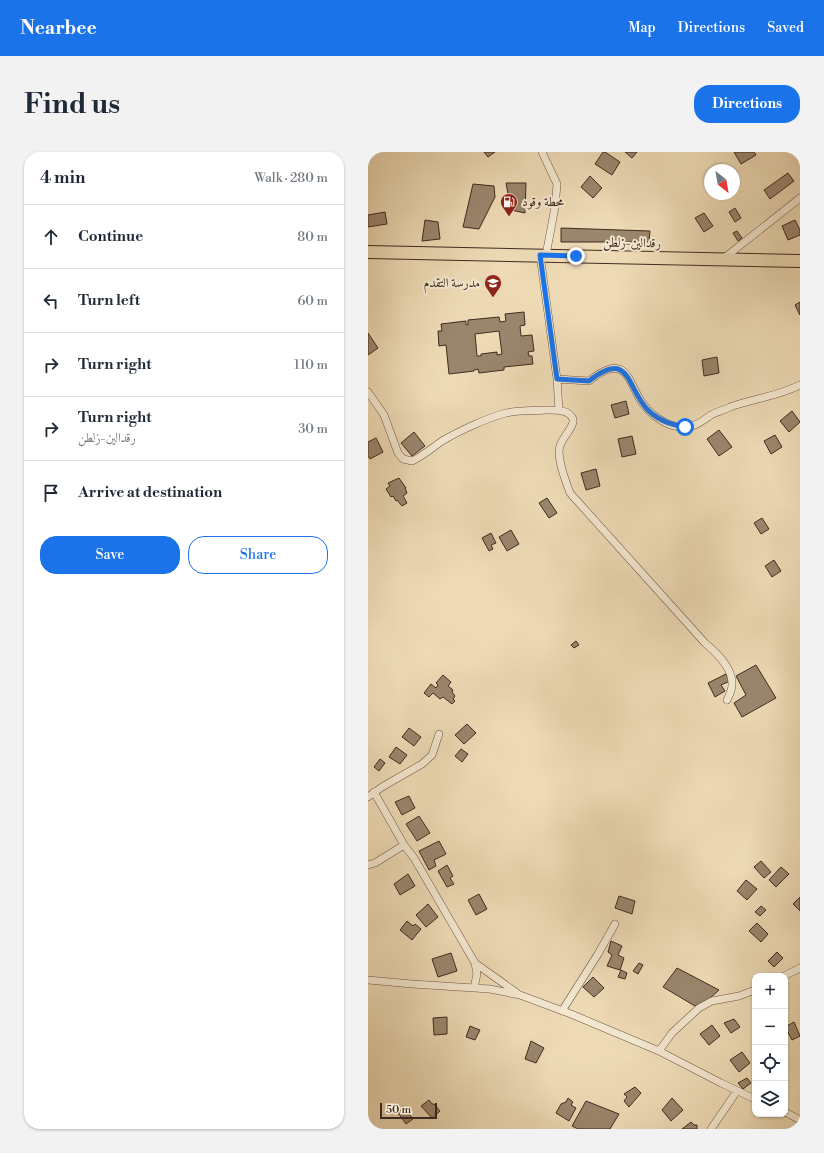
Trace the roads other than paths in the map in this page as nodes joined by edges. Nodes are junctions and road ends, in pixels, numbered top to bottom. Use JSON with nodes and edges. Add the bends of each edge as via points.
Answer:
{"nodes":[{"id":1,"x":542,"y":152,"type":"edge"},
{"id":2,"x":800,"y":198,"type":"edge"},
{"id":3,"x":368,"y":252,"type":"edge"},
{"id":4,"x":543,"y":255,"type":"junction"},
{"id":5,"x":723,"y":260,"type":"junction"},
{"id":6,"x":800,"y":261,"type":"edge"},
{"id":7,"x":557,"y":379,"type":"junction"},
{"id":8,"x":800,"y":386,"type":"edge"},
{"id":9,"x":368,"y":392,"type":"edge"},
{"id":10,"x":559,"y":410,"type":"junction"},
{"id":11,"x":727,"y":700,"type":"dead end"},
{"id":12,"x":439,"y":734,"type":"dead end"},
{"id":13,"x":371,"y":795,"type":"edge"},
{"id":14,"x":404,"y":845,"type":"junction"},
{"id":15,"x":368,"y":865,"type":"edge"},
{"id":16,"x":615,"y":924,"type":"dead end"},
{"id":17,"x":475,"y":963,"type":"junction"},
{"id":18,"x":800,"y":968,"type":"edge"},
{"id":19,"x":788,"y":974,"type":"edge"},
{"id":20,"x":368,"y":980,"type":"edge"},
{"id":21,"x":474,"y":988,"type":"junction"},
{"id":22,"x":752,"y":991,"type":"edge"},
{"id":23,"x":520,"y":995,"type":"junction"},
{"id":24,"x":562,"y":1011,"type":"junction"},
{"id":25,"x":659,"y":1050,"type":"junction"},
{"id":26,"x":737,"y":1090,"type":"junction"},
{"id":27,"x":752,"y":1098,"type":"edge"},
{"id":28,"x":788,"y":1114,"type":"edge"},
{"id":29,"x":800,"y":1120,"type":"edge"},
{"id":30,"x":711,"y":1129,"type":"edge"}],
"edges":[{"from":1,"to":4,"type":"street","via":[[557,184],[555,206]]},
{"from":2,"to":5,"type":"street"},
{"from":3,"to":4,"type":"main road","name":"رقدالين-زلطن"},
{"from":4,"to":5,"type":"main road","name":"رقدالين-زلطن"},
{"from":4,"to":7,"type":"street"},
{"from":5,"to":6,"type":"main road","name":"رقدالين-زلطن"},
{"from":7,"to":8,"type":"street","via":[[589,381],[606,370],[613,368],[623,371],[648,410],[674,426],[685,427],[700,423],[712,414]]},
{"from":7,"to":10,"type":"street"},
{"from":9,"to":10,"type":"street","via":[[384,414],[398,453],[403,459],[412,462],[469,427],[507,413]]},
{"from":10,"to":11,"type":"street","via":[[570,414],[574,420],[560,447],[561,467],[570,493],[705,643],[721,657],[730,674],[732,685]]},
{"from":12,"to":13,"type":"street","via":[[432,755],[422,764]]},
{"from":13,"to":14,"type":"street"},
{"from":14,"to":15,"type":"street"},
{"from":14,"to":17,"type":"street","via":[[418,864]]},
{"from":16,"to":24,"type":"street"},
{"from":17,"to":21,"type":"street","via":[[477,974]]},
{"from":17,"to":23,"type":"street"},
{"from":18,"to":19,"type":"street"},
{"from":20,"to":21,"type":"street"},
{"from":21,"to":23,"type":"street"},
{"from":22,"to":25,"type":"street","via":[[712,1001],[699,1008],[672,1033]]},
{"from":23,"to":24,"type":"street"},
{"from":24,"to":25,"type":"street"},
{"from":25,"to":26,"type":"street"},
{"from":26,"to":27,"type":"street"},
{"from":26,"to":30,"type":"street"},
{"from":28,"to":29,"type":"street"}]}
